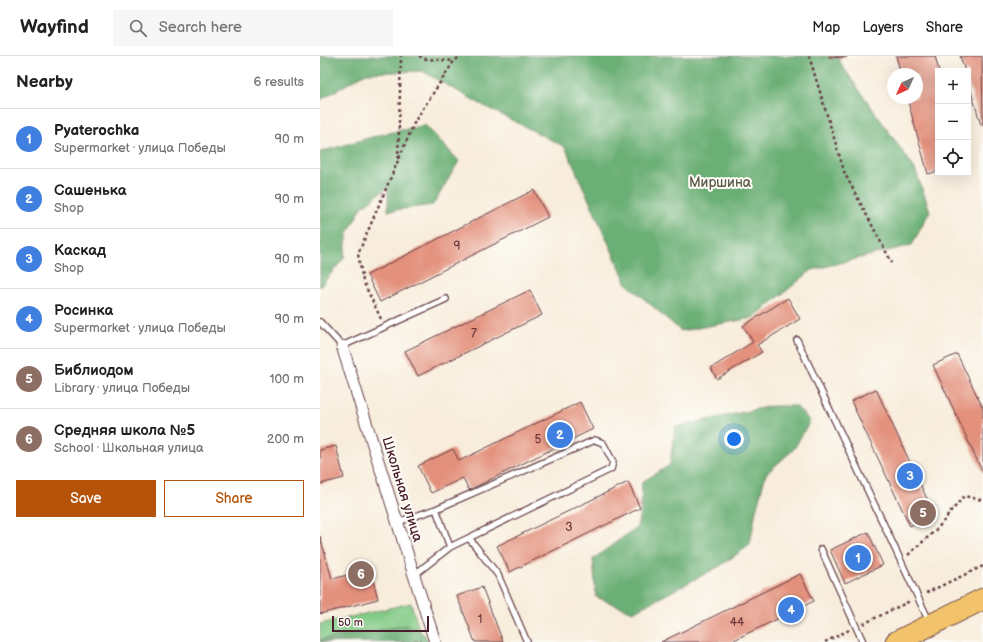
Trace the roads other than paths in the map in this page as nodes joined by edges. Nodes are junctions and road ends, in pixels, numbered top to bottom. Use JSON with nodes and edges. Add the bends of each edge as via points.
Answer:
{"nodes":[{"id":1,"x":446,"y":299,"type":"dead end"},
{"id":2,"x":320,"y":322,"type":"edge"},
{"id":3,"x":796,"y":340,"type":"dead end"},
{"id":4,"x":342,"y":346,"type":"junction"},
{"id":5,"x":436,"y":509,"type":"junction"},
{"id":6,"x":398,"y":522,"type":"junction"},
{"id":7,"x":469,"y":538,"type":"junction"},
{"id":8,"x":450,"y":548,"type":"junction"},
{"id":9,"x":821,"y":549,"type":"dead end"},
{"id":10,"x":414,"y":576,"type":"junction"},
{"id":11,"x":983,"y":599,"type":"edge"},
{"id":12,"x":930,"y":625,"type":"junction"},
{"id":13,"x":436,"y":642,"type":"edge"},
{"id":14,"x":526,"y":642,"type":"edge"},
{"id":15,"x":863,"y":642,"type":"edge"},
{"id":16,"x":896,"y":642,"type":"edge"}],
"edges":[{"from":1,"to":4,"type":"lane"},
{"from":2,"to":4,"type":"lane"},
{"from":3,"to":12,"type":"lane"},
{"from":4,"to":6,"type":"street","name":"Школьная улица"},
{"from":5,"to":6,"type":"lane"},
{"from":5,"to":7,"type":"lane","via":[[594,440],[603,443],[613,462],[611,469]]},
{"from":5,"to":8,"type":"lane"},
{"from":6,"to":10,"type":"street","name":"Школьная улица"},
{"from":7,"to":8,"type":"lane"},
{"from":7,"to":14,"type":"lane","via":[[498,575]]},
{"from":8,"to":10,"type":"lane"},
{"from":9,"to":15,"type":"lane"},
{"from":10,"to":13,"type":"street","name":"Школьная улица"},
{"from":11,"to":12,"type":"highway"},
{"from":12,"to":16,"type":"highway"}]}
